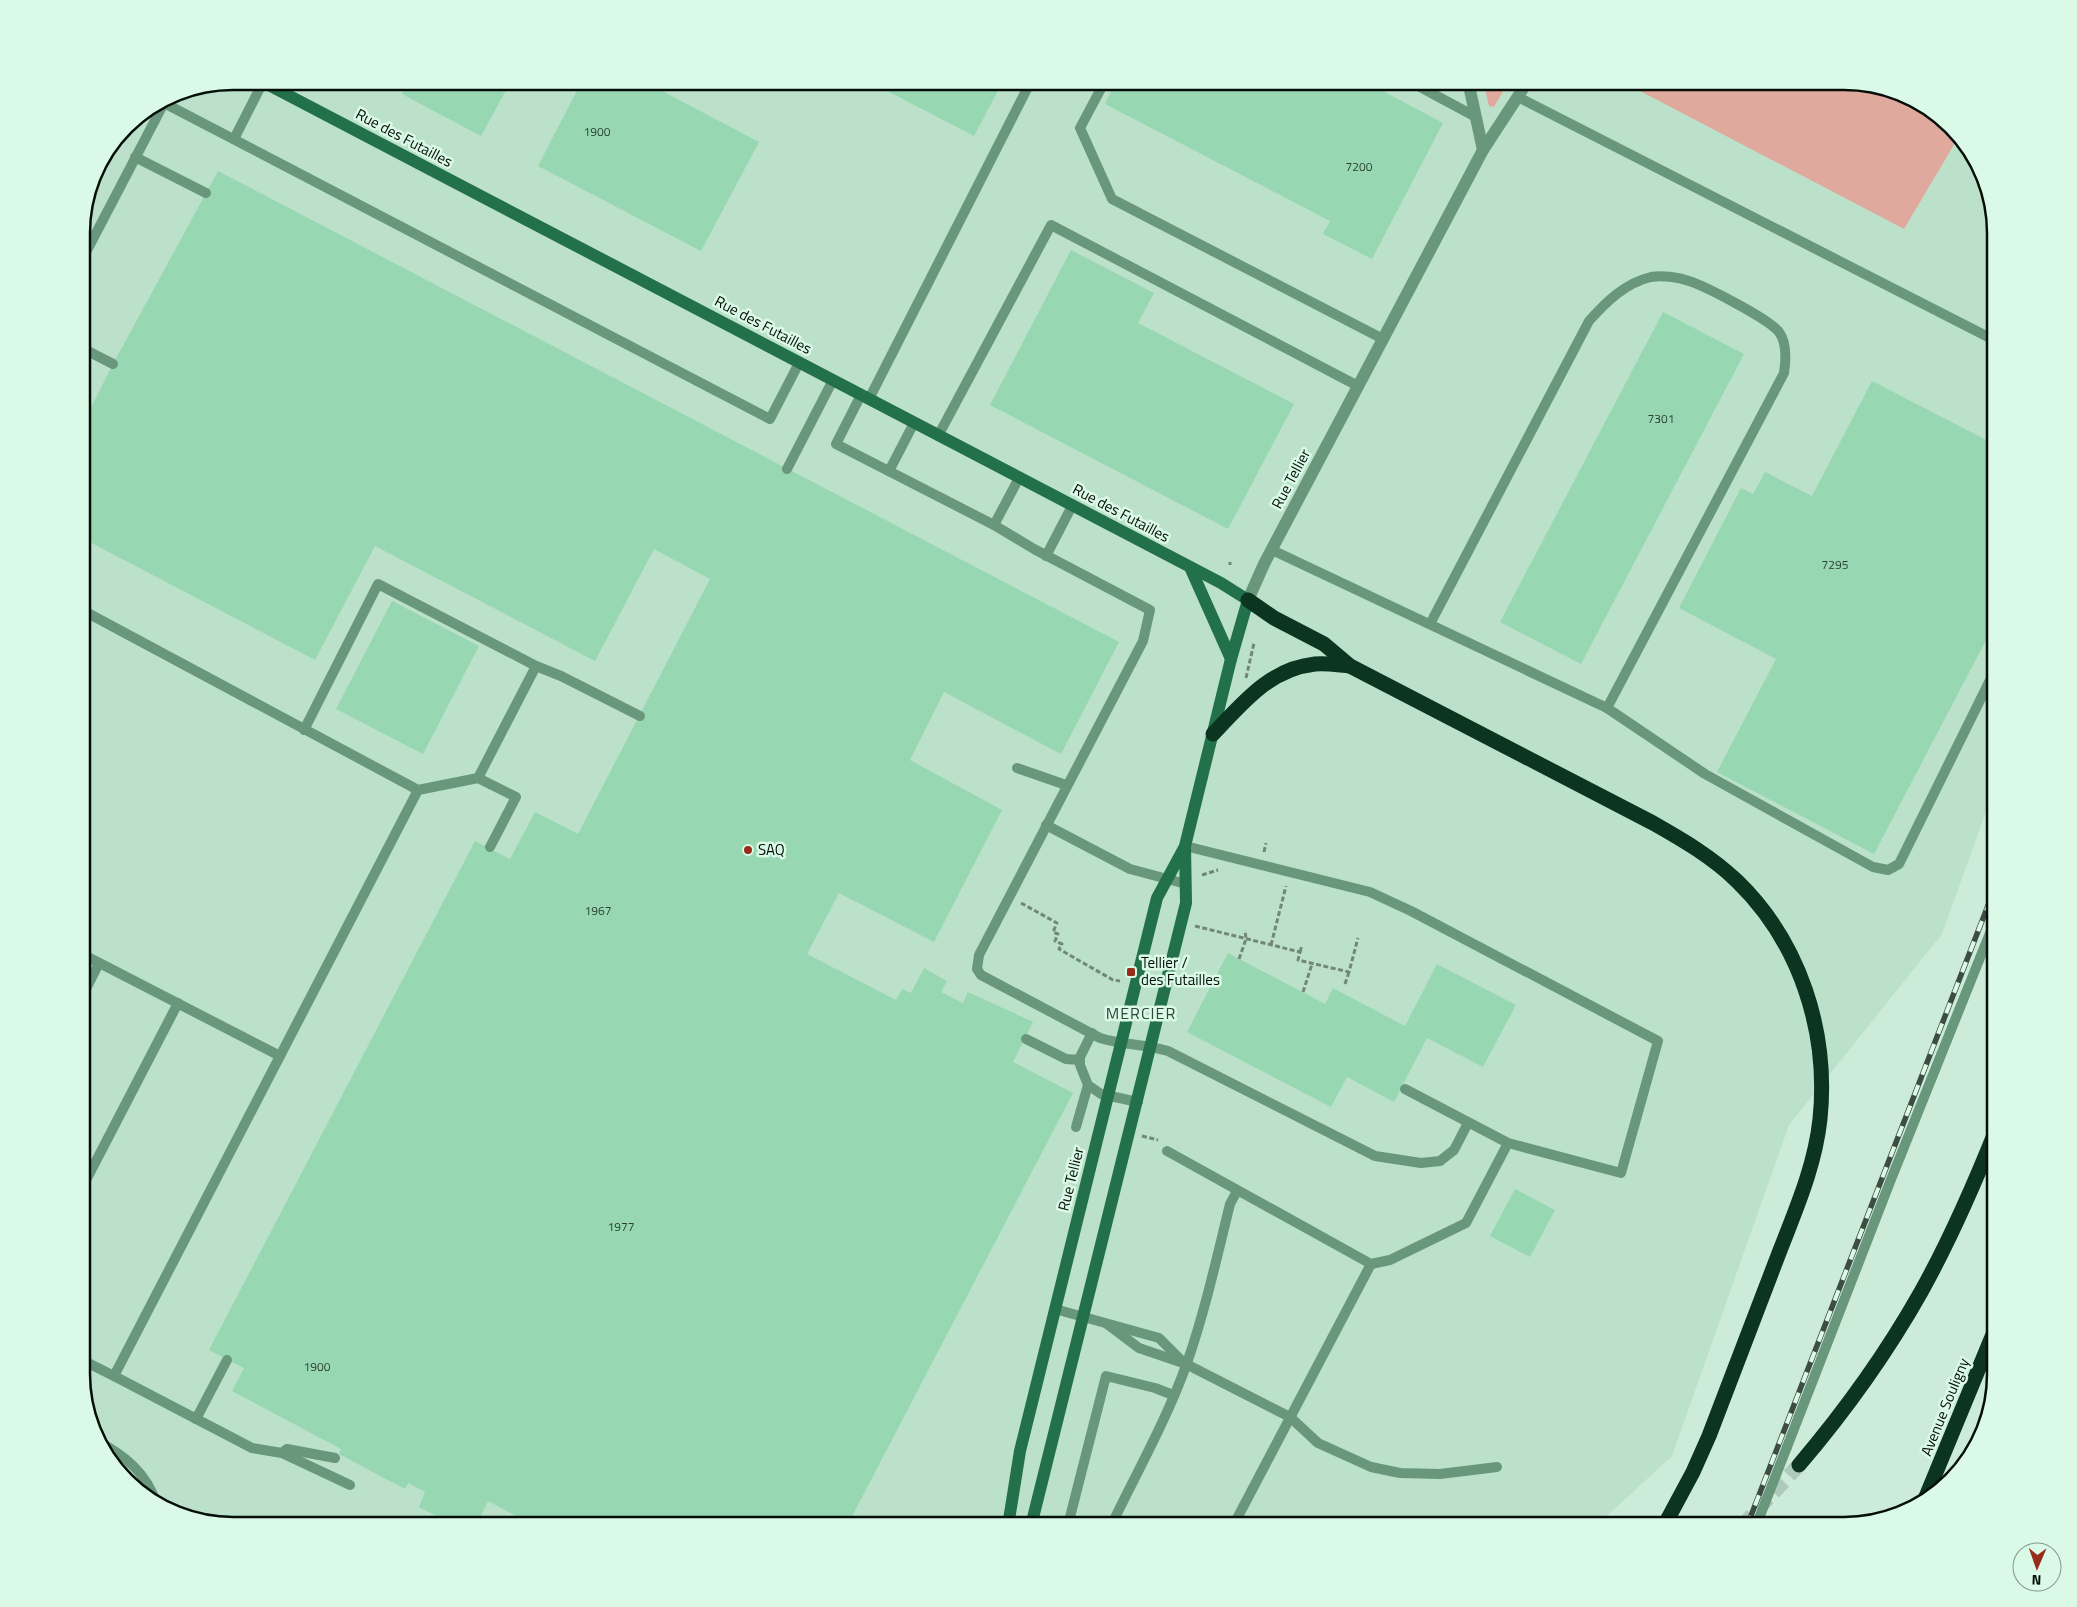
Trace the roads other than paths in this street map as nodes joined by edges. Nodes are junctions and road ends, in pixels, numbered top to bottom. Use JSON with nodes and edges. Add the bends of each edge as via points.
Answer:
{"nodes":[{"id":1,"x":258,"y":90,"type":"edge"},
{"id":2,"x":277,"y":90,"type":"edge"},
{"id":3,"x":1027,"y":90,"type":"edge"},
{"id":4,"x":1100,"y":90,"type":"edge"},
{"id":5,"x":1426,"y":90,"type":"edge"},
{"id":6,"x":1470,"y":90,"type":"edge"},
{"id":7,"x":1522,"y":90,"type":"edge"},
{"id":8,"x":1518,"y":97,"type":"junction"},
{"id":9,"x":172,"y":104,"type":"edge"},
{"id":10,"x":160,"y":110,"type":"edge"},
{"id":11,"x":1476,"y":117,"type":"junction"},
{"id":12,"x":234,"y":139,"type":"junction"},
{"id":13,"x":1483,"y":150,"type":"junction"},
{"id":14,"x":136,"y":157,"type":"junction"},
{"id":15,"x":206,"y":193,"type":"dead end"},
{"id":16,"x":90,"y":245,"type":"edge"},
{"id":17,"x":1987,"y":336,"type":"edge"},
{"id":18,"x":1383,"y":339,"type":"junction"},
{"id":19,"x":90,"y":352,"type":"edge"},
{"id":20,"x":799,"y":363,"type":"junction"},
{"id":21,"x":113,"y":364,"type":"dead end"},
{"id":22,"x":833,"y":380,"type":"junction"},
{"id":23,"x":1358,"y":386,"type":"junction"},
{"id":24,"x":865,"y":397,"type":"junction"},
{"id":25,"x":914,"y":423,"type":"junction"},
{"id":26,"x":938,"y":436,"type":"junction"},
{"id":27,"x":787,"y":469,"type":"dead end"},
{"id":28,"x":889,"y":471,"type":"junction"},
{"id":29,"x":1019,"y":478,"type":"junction"},
{"id":30,"x":1072,"y":506,"type":"junction"},
{"id":31,"x":994,"y":525,"type":"junction"},
{"id":32,"x":1272,"y":550,"type":"junction"},
{"id":33,"x":1046,"y":556,"type":"junction"},
{"id":34,"x":1190,"y":567,"type":"junction"},
{"id":35,"x":1248,"y":600,"type":"junction"},
{"id":36,"x":90,"y":614,"type":"edge"},
{"id":37,"x":1430,"y":624,"type":"junction"},
{"id":38,"x":1231,"y":659,"type":"junction"},
{"id":39,"x":536,"y":666,"type":"junction"},
{"id":40,"x":1350,"y":666,"type":"junction"},
{"id":41,"x":1987,"y":686,"type":"edge"},
{"id":42,"x":1607,"y":708,"type":"junction"},
{"id":43,"x":640,"y":716,"type":"dead end"},
{"id":44,"x":304,"y":730,"type":"junction"},
{"id":45,"x":1213,"y":734,"type":"junction"},
{"id":46,"x":1017,"y":768,"type":"dead end"},
{"id":47,"x":478,"y":778,"type":"junction"},
{"id":48,"x":1066,"y":785,"type":"junction"},
{"id":49,"x":418,"y":790,"type":"junction"},
{"id":50,"x":1046,"y":825,"type":"junction"},
{"id":51,"x":1186,"y":846,"type":"junction"},
{"id":52,"x":490,"y":848,"type":"dead end"},
{"id":53,"x":1167,"y":880,"type":"junction"},
{"id":54,"x":1186,"y":884,"type":"junction"},
{"id":55,"x":1987,"y":940,"type":"edge"},
{"id":56,"x":90,"y":958,"type":"edge"},
{"id":57,"x":99,"y":963,"type":"junction"},
{"id":58,"x":90,"y":981,"type":"edge"},
{"id":59,"x":178,"y":1003,"type":"junction"},
{"id":60,"x":1092,"y":1033,"type":"junction"},
{"id":61,"x":1026,"y":1039,"type":"dead end"},
{"id":62,"x":1121,"y":1043,"type":"junction"},
{"id":63,"x":1152,"y":1046,"type":"junction"},
{"id":64,"x":280,"y":1056,"type":"junction"},
{"id":65,"x":1080,"y":1060,"type":"junction"},
{"id":66,"x":1088,"y":1085,"type":"junction"},
{"id":67,"x":1405,"y":1089,"type":"dead end"},
{"id":68,"x":1108,"y":1096,"type":"junction"},
{"id":69,"x":1138,"y":1102,"type":"junction"},
{"id":70,"x":1468,"y":1123,"type":"junction"},
{"id":71,"x":1076,"y":1128,"type":"dead end"},
{"id":72,"x":1508,"y":1143,"type":"junction"},
{"id":73,"x":1167,"y":1151,"type":"dead end"},
{"id":74,"x":1987,"y":1151,"type":"edge"},
{"id":75,"x":90,"y":1173,"type":"edge"},
{"id":76,"x":1238,"y":1190,"type":"junction"},
{"id":77,"x":1371,"y":1264,"type":"junction"},
{"id":78,"x":1055,"y":1309,"type":"junction"},
{"id":79,"x":1084,"y":1316,"type":"junction"},
{"id":80,"x":1107,"y":1324,"type":"junction"},
{"id":81,"x":1987,"y":1349,"type":"edge"},
{"id":82,"x":227,"y":1360,"type":"dead end"},
{"id":83,"x":90,"y":1364,"type":"edge"},
{"id":84,"x":1186,"y":1364,"type":"junction"},
{"id":85,"x":114,"y":1376,"type":"junction"},
{"id":86,"x":1174,"y":1395,"type":"junction"},
{"id":87,"x":1290,"y":1417,"type":"junction"},
{"id":88,"x":196,"y":1419,"type":"junction"},
{"id":89,"x":111,"y":1448,"type":"edge"},
{"id":90,"x":282,"y":1454,"type":"junction"},
{"id":91,"x":335,"y":1458,"type":"dead end"},
{"id":92,"x":1799,"y":1465,"type":"tunnel mouth"},
{"id":93,"x":1497,"y":1467,"type":"dead end"},
{"id":94,"x":350,"y":1485,"type":"dead end"},
{"id":95,"x":1929,"y":1489,"type":"edge"},
{"id":96,"x":152,"y":1492,"type":"edge"},
{"id":97,"x":1009,"y":1517,"type":"edge"},
{"id":98,"x":1033,"y":1517,"type":"edge"},
{"id":99,"x":1070,"y":1517,"type":"edge"},
{"id":100,"x":1115,"y":1517,"type":"edge"},
{"id":101,"x":1237,"y":1517,"type":"edge"},
{"id":102,"x":1669,"y":1517,"type":"edge"},
{"id":103,"x":1760,"y":1517,"type":"edge"}],
"edges":[{"from":1,"to":12,"type":"lane"},
{"from":2,"to":20,"type":"street","name":"Rue des Futailles"},
{"from":3,"to":24,"type":"lane"},
{"from":4,"to":18,"type":"lane","via":[[1080,128],[1112,199]]},
{"from":5,"to":11,"type":"lane"},
{"from":6,"to":11,"type":"street"},
{"from":7,"to":8,"type":"street","name":"Rue Tellier"},
{"from":8,"to":13,"type":"street","name":"Rue Tellier"},
{"from":8,"to":17,"type":"lane"},
{"from":9,"to":12,"type":"lane"},
{"from":10,"to":14,"type":"lane"},
{"from":11,"to":13,"type":"street"},
{"from":12,"to":20,"type":"lane","via":[[770,419]]},
{"from":13,"to":18,"type":"street","name":"Rue Tellier"},
{"from":14,"to":15,"type":"lane"},
{"from":14,"to":16,"type":"lane"},
{"from":18,"to":23,"type":"street","name":"Rue Tellier"},
{"from":19,"to":21,"type":"lane"},
{"from":20,"to":22,"type":"street","name":"Rue des Futailles"},
{"from":22,"to":24,"type":"street","name":"Rue des Futailles"},
{"from":22,"to":27,"type":"lane"},
{"from":23,"to":26,"type":"lane","via":[[1051,225]]},
{"from":23,"to":32,"type":"street","name":"Rue Tellier"},
{"from":24,"to":25,"type":"street","name":"Rue des Futailles"},
{"from":24,"to":28,"type":"lane","via":[[836,444]]},
{"from":25,"to":26,"type":"street","name":"Rue des Futailles"},
{"from":25,"to":28,"type":"lane"},
{"from":26,"to":29,"type":"street","name":"Rue des Futailles"},
{"from":28,"to":31,"type":"lane"},
{"from":29,"to":30,"type":"street","name":"Rue des Futailles"},
{"from":29,"to":31,"type":"lane"},
{"from":30,"to":33,"type":"lane"},
{"from":30,"to":34,"type":"street","name":"Rue des Futailles"},
{"from":31,"to":33,"type":"lane"},
{"from":32,"to":35,"type":"street","name":"Rue Tellier"},
{"from":32,"to":37,"type":"lane"},
{"from":33,"to":48,"type":"lane","via":[[1150,610],[1143,641]]},
{"from":34,"to":35,"type":"street","name":"Rue des Futailles"},
{"from":34,"to":38,"type":"street"},
{"from":35,"to":38,"type":"street","name":"Rue Tellier"},
{"from":35,"to":40,"type":"highway","via":[[1274,618],[1324,644]]},
{"from":36,"to":44,"type":"lane"},
{"from":37,"to":42,"type":"lane"},
{"from":37,"to":42,"type":"lane","via":[[1589,321],[1617,293],[1634,283],[1651,277],[1689,281],[1765,320],[1779,332],[1786,362],[1784,373]]},
{"from":38,"to":45,"type":"street","name":"Rue Tellier"},
{"from":39,"to":43,"type":"lane"},
{"from":39,"to":44,"type":"lane","via":[[378,584]]},
{"from":39,"to":47,"type":"lane"},
{"from":40,"to":45,"type":"highway","via":[[1315,664],[1278,675],[1259,687]]},
{"from":40,"to":102,"type":"highway","via":[[1644,818],[1699,850],[1737,881],[1772,922],[1786,944],[1807,993],[1818,1042],[1821,1077],[1820,1120],[1808,1172],[1709,1436]]},
{"from":41,"to":42,"type":"lane","via":[[1899,864],[1888,870],[1873,867],[1705,774]]},
{"from":44,"to":49,"type":"lane"},
{"from":45,"to":51,"type":"street","name":"Rue Tellier"},
{"from":46,"to":48,"type":"lane"},
{"from":47,"to":49,"type":"lane"},
{"from":47,"to":52,"type":"lane","via":[[516,797]]},
{"from":48,"to":50,"type":"lane"},
{"from":49,"to":64,"type":"lane"},
{"from":50,"to":53,"type":"lane","via":[[1130,869]]},
{"from":50,"to":60,"type":"lane","via":[[979,955],[977,969],[1002,988]]},
{"from":51,"to":53,"type":"street","name":"Rue Tellier"},
{"from":51,"to":54,"type":"street","name":"Rue Tellier"},
{"from":51,"to":72,"type":"lane","via":[[1370,892],[1658,1041],[1621,1173]]},
{"from":53,"to":54,"type":"lane"},
{"from":53,"to":62,"type":"street","name":"Rue Tellier","via":[[1157,898]]},
{"from":54,"to":63,"type":"street","name":"Rue Tellier","via":[[1186,903]]},
{"from":55,"to":103,"type":"lane","bridge":true},
{"from":56,"to":57,"type":"lane"},
{"from":57,"to":58,"type":"lane"},
{"from":57,"to":59,"type":"lane"},
{"from":59,"to":64,"type":"lane"},
{"from":59,"to":75,"type":"lane"},
{"from":60,"to":62,"type":"lane"},
{"from":60,"to":65,"type":"lane"},
{"from":61,"to":65,"type":"lane","via":[[1066,1059]]},
{"from":62,"to":63,"type":"lane"},
{"from":62,"to":68,"type":"street","name":"Rue Tellier"},
{"from":63,"to":69,"type":"street","name":"Rue Tellier"},
{"from":63,"to":70,"type":"lane","via":[[1168,1051],[1376,1156],[1428,1164],[1440,1161],[1454,1150]]},
{"from":64,"to":85,"type":"lane"},
{"from":65,"to":66,"type":"lane"},
{"from":66,"to":68,"type":"lane"},
{"from":66,"to":71,"type":"lane"},
{"from":67,"to":70,"type":"lane"},
{"from":68,"to":69,"type":"lane"},
{"from":68,"to":78,"type":"street","name":"Rue Tellier"},
{"from":69,"to":79,"type":"street","name":"Rue Tellier"},
{"from":70,"to":72,"type":"lane"},
{"from":72,"to":77,"type":"lane","via":[[1466,1223],[1390,1260]]},
{"from":73,"to":76,"type":"lane"},
{"from":74,"to":92,"type":"highway","via":[[1921,1292],[1852,1399]]},
{"from":76,"to":77,"type":"lane"},
{"from":76,"to":84,"type":"lane","via":[[1230,1204],[1202,1317]]},
{"from":77,"to":87,"type":"lane"},
{"from":78,"to":79,"type":"lane"},
{"from":78,"to":97,"type":"street","name":"Rue Tellier","via":[[1020,1450]]},
{"from":79,"to":80,"type":"lane"},
{"from":79,"to":98,"type":"street","name":"Rue Tellier"},
{"from":80,"to":84,"type":"lane","via":[[1139,1348]]},
{"from":80,"to":84,"type":"lane","via":[[1159,1338]]},
{"from":81,"to":95,"type":"highway","name":"Avenue Souligny"},
{"from":82,"to":88,"type":"lane"},
{"from":83,"to":85,"type":"lane"},
{"from":84,"to":86,"type":"lane"},
{"from":84,"to":87,"type":"lane"},
{"from":85,"to":88,"type":"lane"},
{"from":86,"to":99,"type":"lane","via":[[1106,1376]]},
{"from":86,"to":100,"type":"lane"},
{"from":87,"to":93,"type":"lane","via":[[1318,1443],[1371,1467],[1400,1473],[1440,1474]]},
{"from":87,"to":101,"type":"lane"},
{"from":88,"to":90,"type":"lane","via":[[252,1448]]},
{"from":89,"to":96,"type":"lane","via":[[134,1465]]},
{"from":90,"to":91,"type":"lane","via":[[286,1450]]},
{"from":90,"to":94,"type":"lane"}]}
